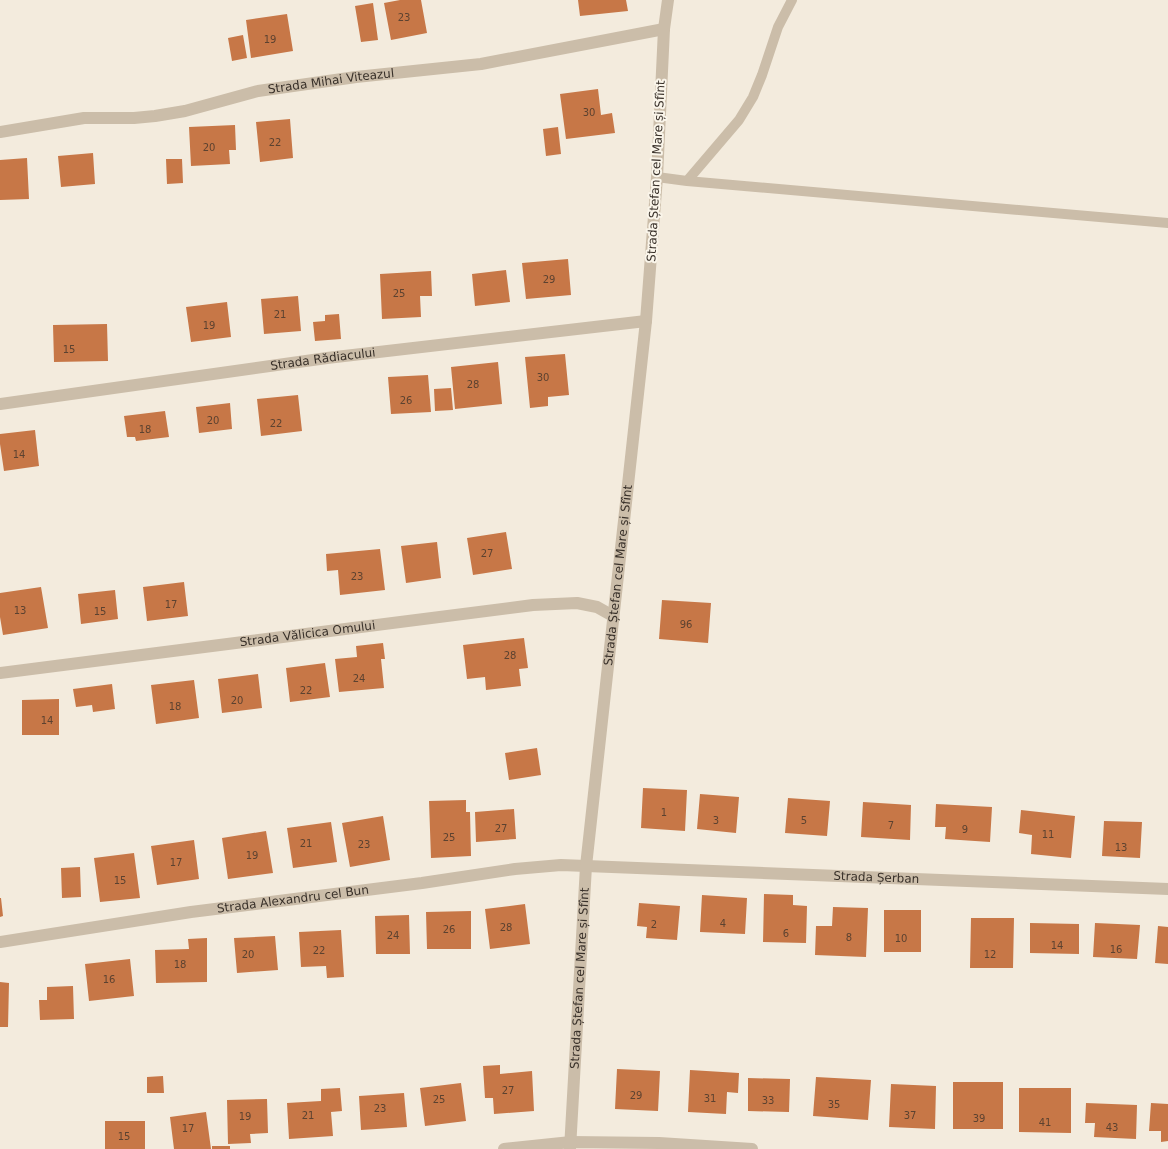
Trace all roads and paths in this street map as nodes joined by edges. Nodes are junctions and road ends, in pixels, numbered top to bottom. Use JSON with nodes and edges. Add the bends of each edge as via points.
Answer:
{"nodes":[{"id":1,"x":668,"y":0,"type":"edge"},
{"id":2,"x":792,"y":0,"type":"edge"},
{"id":3,"x":664,"y":29,"type":"junction"},
{"id":4,"x":0,"y":132,"type":"edge"},
{"id":5,"x":656,"y":177,"type":"junction"},
{"id":6,"x":687,"y":181,"type":"junction"},
{"id":7,"x":1168,"y":223,"type":"edge"},
{"id":8,"x":646,"y":320,"type":"junction"},
{"id":9,"x":0,"y":404,"type":"edge"},
{"id":10,"x":613,"y":616,"type":"junction"},
{"id":11,"x":0,"y":673,"type":"edge"},
{"id":12,"x":586,"y":866,"type":"junction"},
{"id":13,"x":1168,"y":889,"type":"edge"},
{"id":14,"x":0,"y":942,"type":"edge"},
{"id":15,"x":570,"y":1146,"type":"edge"},
{"id":16,"x":504,"y":1149,"type":"edge"},
{"id":17,"x":752,"y":1149,"type":"edge"}],
"edges":[{"from":1,"to":3,"type":"street","name":"Strada Ștefan cel Mare și Sfînt"},
{"from":2,"to":6,"type":"lane","via":[[778,27],[753,97],[739,120]]},
{"from":3,"to":4,"type":"street","name":"Strada Mihai Viteazul","via":[[481,64],[258,92],[162,115],[84,118]]},
{"from":3,"to":5,"type":"street","name":"Strada Ștefan cel Mare și Sfînt"},
{"from":5,"to":6,"type":"lane"},
{"from":5,"to":8,"type":"street","name":"Strada Ștefan cel Mare și Sfînt"},
{"from":6,"to":7,"type":"lane"},
{"from":8,"to":9,"type":"street","name":"Strada Rădiacului","via":[[327,358]]},
{"from":8,"to":10,"type":"street","name":"Strada Ștefan cel Mare și Sfînt"},
{"from":10,"to":11,"type":"street","name":"Strada Vălicica Omului","via":[[597,607],[577,604],[533,605]]},
{"from":10,"to":12,"type":"street","name":"Strada Ștefan cel Mare și Sfînt"},
{"from":12,"to":13,"type":"street","name":"Strada Șerban"},
{"from":12,"to":14,"type":"street","name":"Strada Alexandru cel Bun","via":[[561,864],[515,868],[191,912]]},
{"from":12,"to":15,"type":"street","name":"Strada Ștefan cel Mare și Sfînt"},
{"from":15,"to":16,"type":"street"},
{"from":15,"to":17,"type":"street","via":[[659,1143]]}]}
